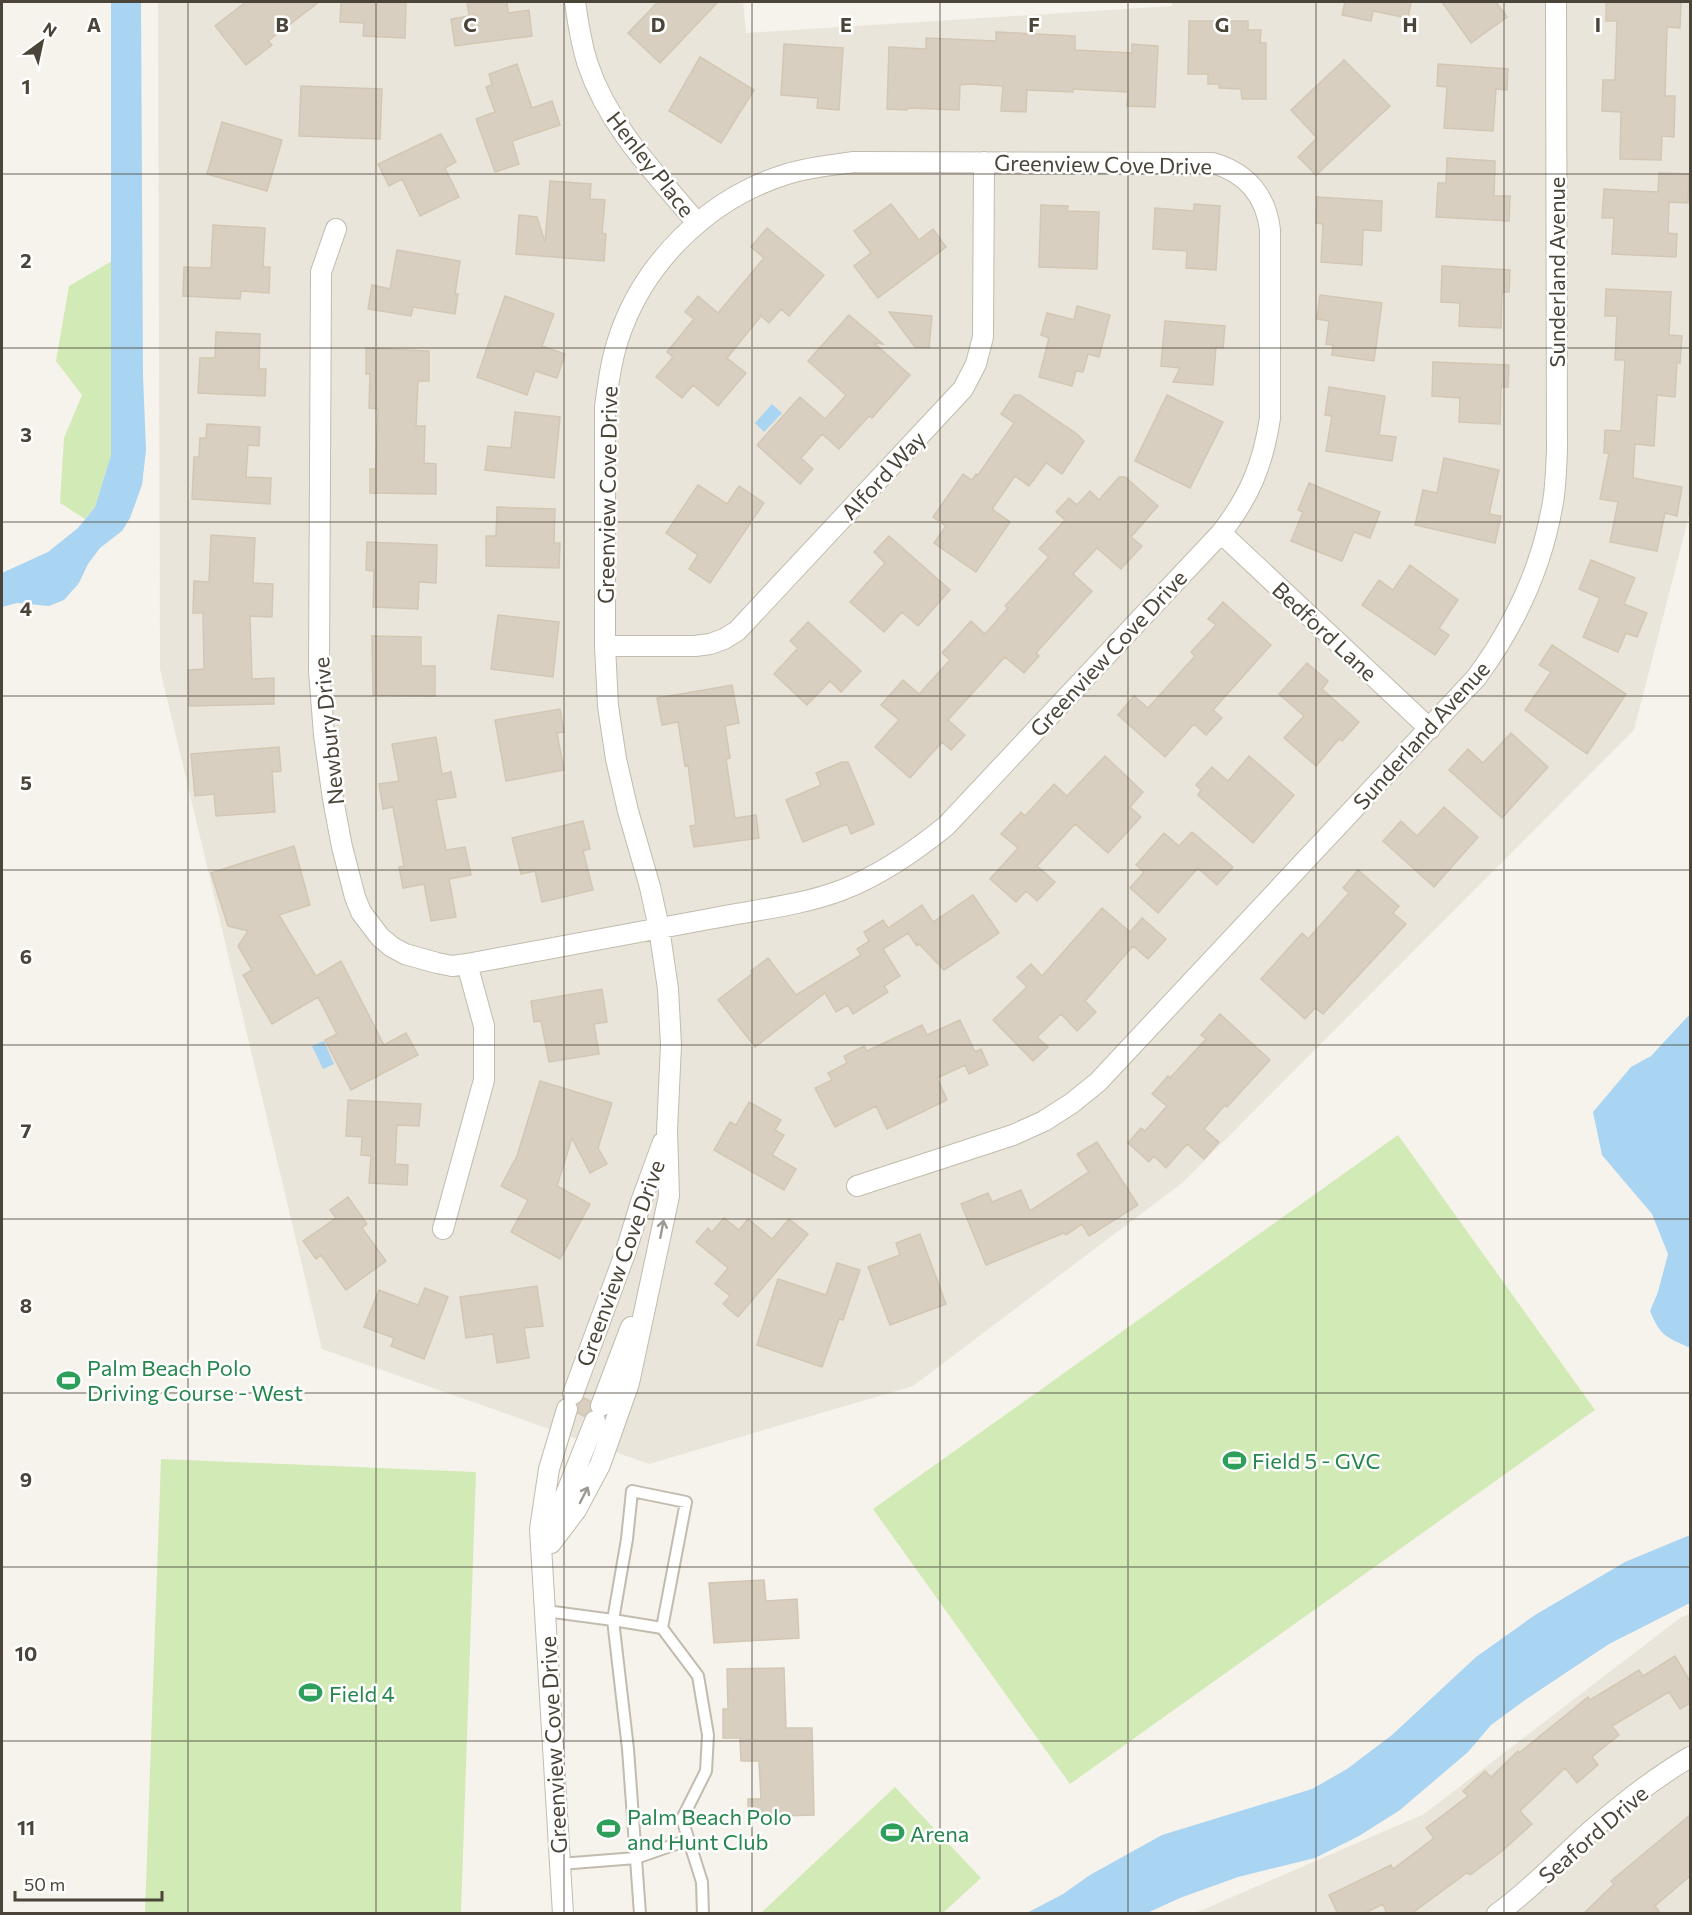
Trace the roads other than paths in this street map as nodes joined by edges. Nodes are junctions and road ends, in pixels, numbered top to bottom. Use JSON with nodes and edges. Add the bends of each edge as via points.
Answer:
{"nodes":[{"id":1,"x":575,"y":2,"type":"edge"},
{"id":2,"x":1557,"y":2,"type":"edge"},
{"id":3,"x":984,"y":162,"type":"junction"},
{"id":4,"x":697,"y":223,"type":"junction"},
{"id":5,"x":336,"y":229,"type":"dead end"},
{"id":6,"x":1221,"y":533,"type":"junction"},
{"id":7,"x":605,"y":646,"type":"junction"},
{"id":8,"x":1430,"y":729,"type":"junction"},
{"id":9,"x":659,"y":928,"type":"junction"},
{"id":10,"x":467,"y":964,"type":"junction"},
{"id":11,"x":667,"y":1131,"type":"junction"},
{"id":12,"x":857,"y":1186,"type":"dead end"},
{"id":13,"x":443,"y":1229,"type":"dead end"},
{"id":14,"x":653,"y":1272,"type":"junction"},
{"id":15,"x":551,"y":1544,"type":"junction"},
{"id":16,"x":544,"y":1576,"type":"junction"},
{"id":17,"x":546,"y":1611,"type":"junction"},
{"id":18,"x":613,"y":1620,"type":"junction"},
{"id":19,"x":662,"y":1628,"type":"junction"},
{"id":20,"x":1690,"y":1757,"type":"edge"},
{"id":21,"x":688,"y":1840,"type":"junction"},
{"id":22,"x":636,"y":1858,"type":"junction"},
{"id":23,"x":560,"y":1864,"type":"junction"},
{"id":24,"x":563,"y":1914,"type":"edge"},
{"id":25,"x":640,"y":1914,"type":"edge"},
{"id":26,"x":703,"y":1914,"type":"edge"},
{"id":27,"x":1497,"y":1914,"type":"edge"}],
"edges":[{"from":1,"to":4,"type":"street","name":"Henley Place","via":[[588,65],[619,128]]},
{"from":2,"to":8,"type":"street","name":"Sunderland Avenue","via":[[1554,499],[1536,573],[1518,614],[1476,678]]},
{"from":3,"to":4,"type":"street","name":"Greenview Cove Drive","via":[[854,162],[820,166],[755,186]]},
{"from":3,"to":6,"type":"street","name":"Greenview Cove Drive","via":[[1213,163],[1238,173],[1257,192],[1270,230],[1270,418],[1256,476],[1243,503]]},
{"from":3,"to":7,"type":"street","name":"Alford Way","via":[[984,337],[963,389],[737,631],[702,645]]},
{"from":4,"to":7,"type":"street","name":"Greenview Cove Drive","via":[[648,278],[622,328],[609,372],[605,406]]},
{"from":5,"to":10,"type":"street","name":"Newbury Drive","via":[[321,272],[320,671],[333,799],[355,897],[369,925],[405,954],[452,966]]},
{"from":6,"to":8,"type":"street","name":"Bedford Lane"},
{"from":6,"to":9,"type":"street","name":"Greenview Cove Drive","via":[[946,826],[914,852],[879,874],[841,890]]},
{"from":7,"to":9,"type":"street","name":"Greenview Cove Drive","via":[[616,759]]},
{"from":8,"to":12,"type":"street","name":"Sunderland Avenue","via":[[1106,1074],[1072,1103],[1013,1135]]},
{"from":9,"to":10,"type":"street","name":"Newbury Drive"},
{"from":9,"to":11,"type":"street","name":"Greenview Cove Drive","via":[[671,1045]]},
{"from":10,"to":13,"type":"street","via":[[484,1026],[484,1080]]},
{"from":14,"to":11,"type":"street","name":"Greenview Cove Drive","one_way":true,"via":[[669,1196]]},
{"from":11,"to":16,"type":"street","name":"Greenview Cove Drive","via":[[549,1469],[540,1529]]},
{"from":14,"to":15,"type":"street","name":"Greenview Cove Drive","via":[[556,1519]]},
{"from":15,"to":14,"type":"street","name":"Greenview Cove Drive","one_way":true,"via":[[576,1510],[600,1465],[629,1383]]},
{"from":15,"to":16,"type":"street","name":"Greenview Cove Drive"},
{"from":16,"to":17,"type":"street","name":"Greenview Cove Drive"},
{"from":17,"to":18,"type":"lane"},
{"from":17,"to":23,"type":"street","name":"Greenview Cove Drive"},
{"from":18,"to":19,"type":"lane"},
{"from":18,"to":19,"type":"lane","via":[[632,1491],[686,1502]]},
{"from":18,"to":22,"type":"lane"},
{"from":19,"to":21,"type":"lane","via":[[698,1676],[708,1735],[706,1771],[682,1819]]},
{"from":20,"to":27,"type":"street","name":"Seaford Drive","via":[[1639,1791]]},
{"from":21,"to":22,"type":"lane"},
{"from":21,"to":26,"type":"lane","via":[[702,1882]]},
{"from":22,"to":23,"type":"lane"},
{"from":22,"to":25,"type":"lane"},
{"from":23,"to":24,"type":"street","name":"Greenview Cove Drive"}]}
